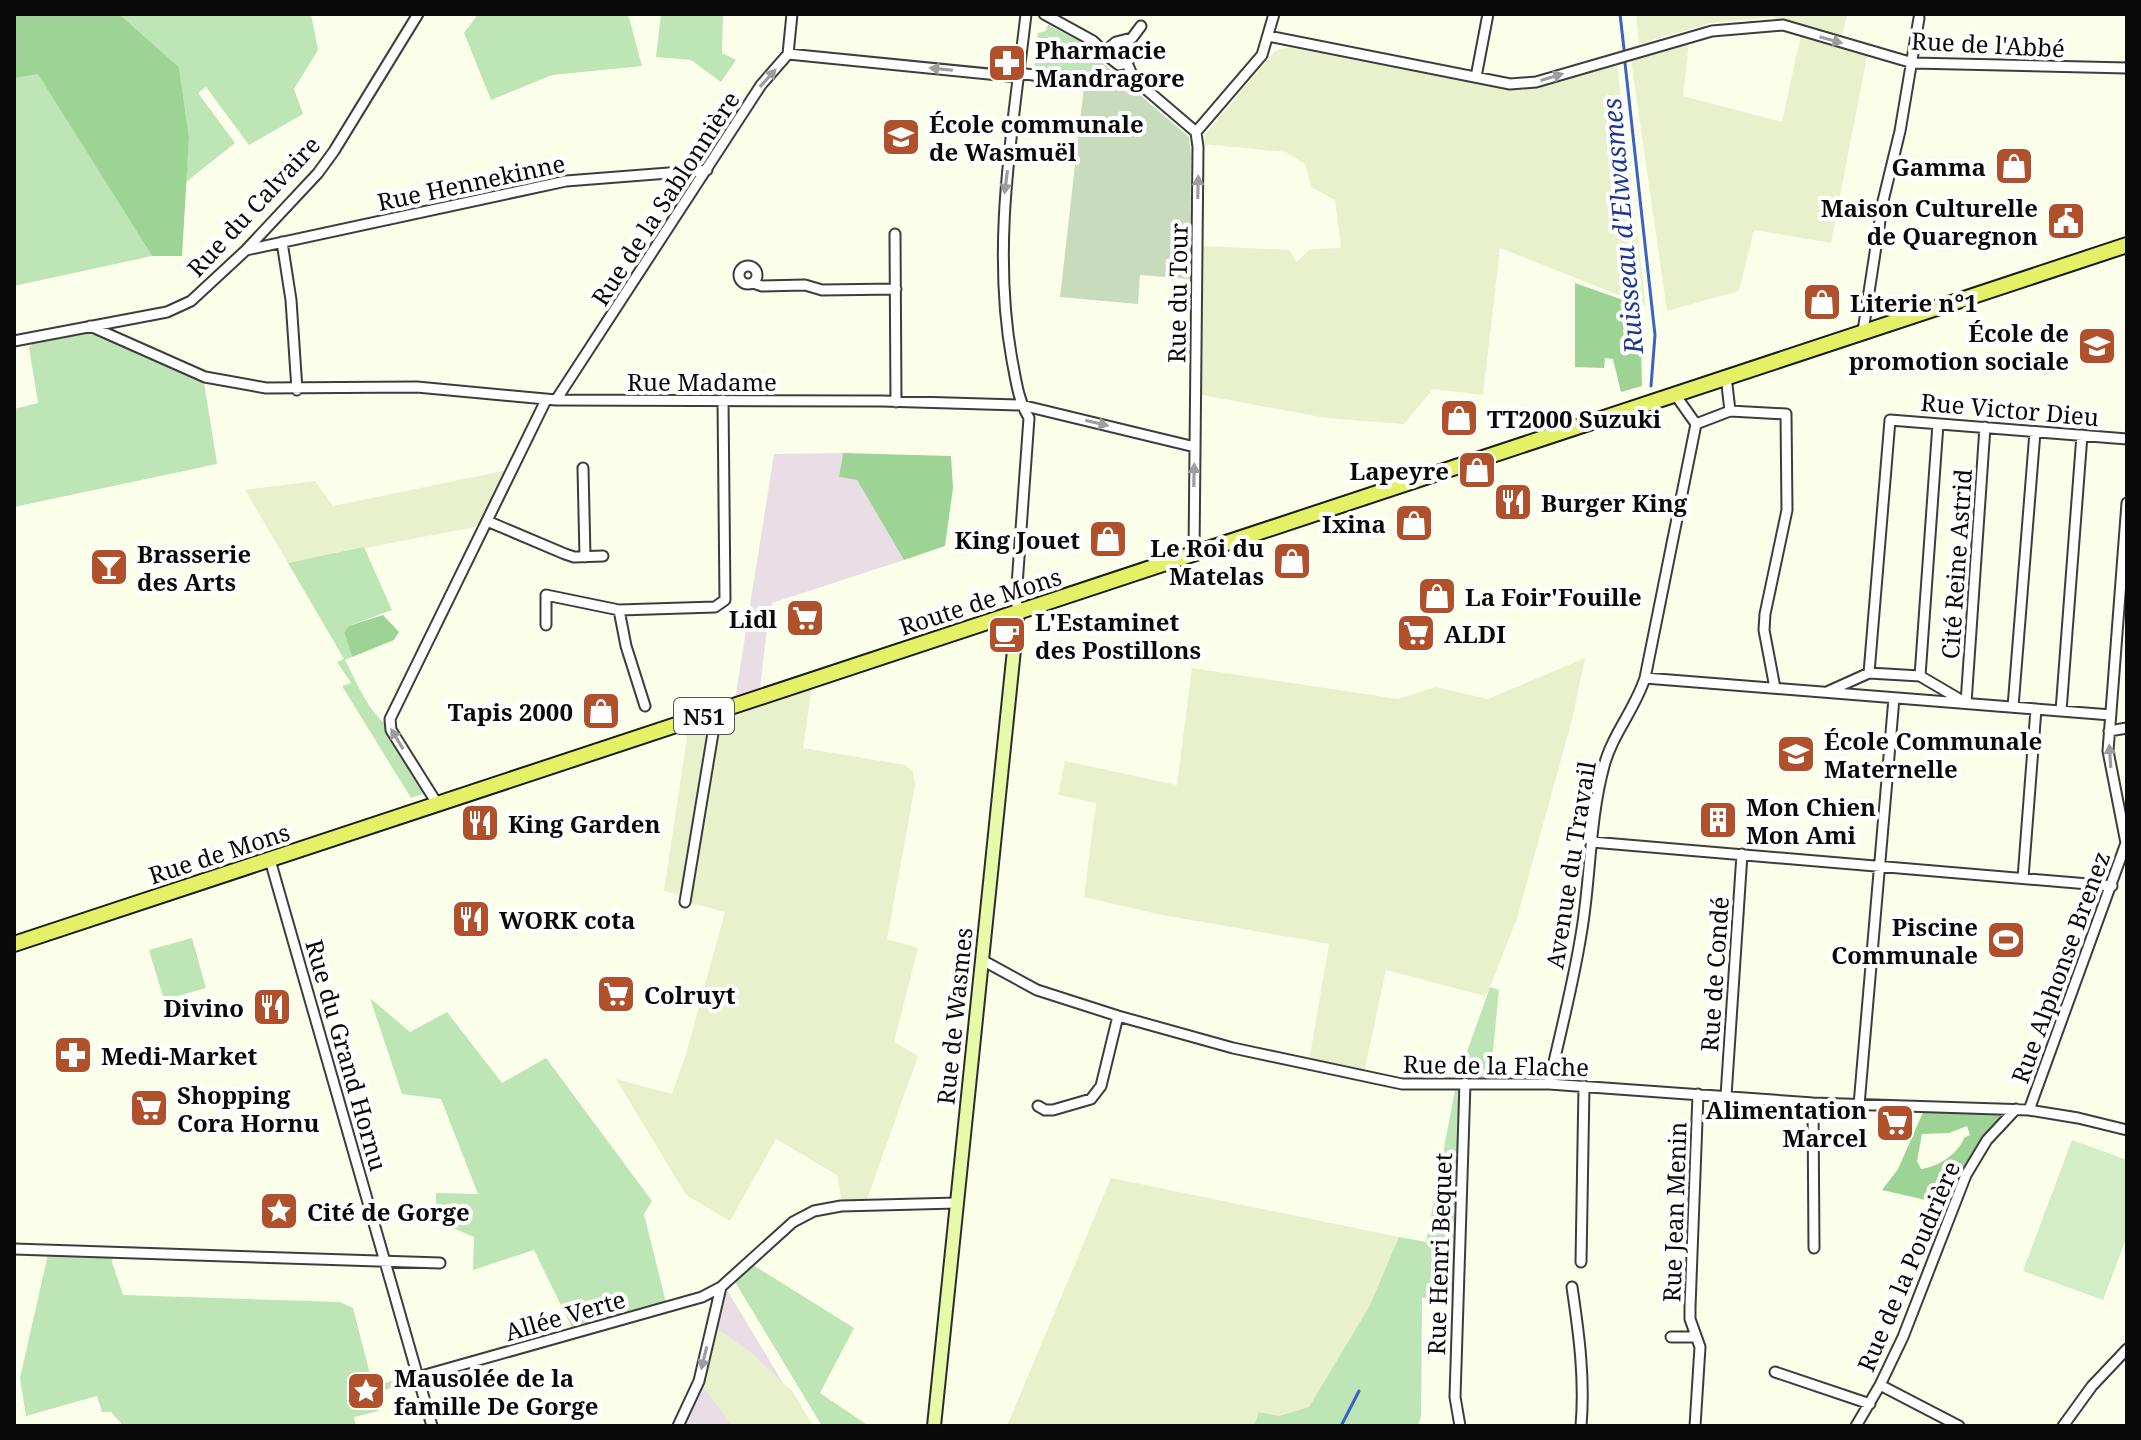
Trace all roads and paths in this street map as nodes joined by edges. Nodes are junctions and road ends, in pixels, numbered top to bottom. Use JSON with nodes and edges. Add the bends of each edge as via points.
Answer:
{"nodes":[{"id":1,"x":418,"y":14,"type":"edge"},
{"id":2,"x":792,"y":14,"type":"edge"},
{"id":3,"x":1026,"y":14,"type":"edge"},
{"id":4,"x":1044,"y":14,"type":"edge"},
{"id":5,"x":1144,"y":14,"type":"edge"},
{"id":6,"x":1274,"y":14,"type":"edge"},
{"id":7,"x":1488,"y":14,"type":"edge"},
{"id":8,"x":1919,"y":18,"type":"dead end"},
{"id":9,"x":1141,"y":26,"type":"junction"},
{"id":10,"x":1268,"y":36,"type":"junction"},
{"id":11,"x":1114,"y":47,"type":"junction"},
{"id":12,"x":1132,"y":51,"type":"junction"},
{"id":13,"x":788,"y":54,"type":"junction"},
{"id":14,"x":1127,"y":63,"type":"junction"},
{"id":15,"x":1913,"y":63,"type":"junction"},
{"id":16,"x":1115,"y":64,"type":"junction"},
{"id":17,"x":2127,"y":68,"type":"edge"},
{"id":18,"x":1019,"y":75,"type":"junction"},
{"id":19,"x":1476,"y":77,"type":"junction"},
{"id":20,"x":1134,"y":79,"type":"junction"},
{"id":21,"x":1082,"y":82,"type":"dead end"},
{"id":22,"x":1196,"y":132,"type":"junction"},
{"id":23,"x":707,"y":170,"type":"junction"},
{"id":24,"x":895,"y":234,"type":"dead end"},
{"id":25,"x":282,"y":242,"type":"junction"},
{"id":26,"x":2127,"y":245,"type":"edge"},
{"id":27,"x":246,"y":250,"type":"junction"},
{"id":28,"x":753,"y":283,"type":"dead end"},
{"id":29,"x":896,"y":289,"type":"junction"},
{"id":30,"x":90,"y":326,"type":"junction"},
{"id":31,"x":1863,"y":331,"type":"junction"},
{"id":32,"x":14,"y":341,"type":"edge"},
{"id":33,"x":1726,"y":376,"type":"junction"},
{"id":34,"x":297,"y":390,"type":"junction"},
{"id":35,"x":1674,"y":393,"type":"junction"},
{"id":36,"x":551,"y":400,"type":"junction"},
{"id":37,"x":723,"y":400,"type":"junction"},
{"id":38,"x":896,"y":402,"type":"junction"},
{"id":39,"x":1021,"y":405,"type":"junction"},
{"id":40,"x":1730,"y":411,"type":"junction"},
{"id":41,"x":1696,"y":424,"type":"junction"},
{"id":42,"x":1938,"y":424,"type":"junction"},
{"id":43,"x":1985,"y":427,"type":"junction"},
{"id":44,"x":2035,"y":432,"type":"junction"},
{"id":45,"x":2082,"y":435,"type":"junction"},
{"id":46,"x":2127,"y":439,"type":"edge"},
{"id":47,"x":1195,"y":447,"type":"junction"},
{"id":48,"x":583,"y":468,"type":"dead end"},
{"id":49,"x":2127,"y":503,"type":"edge"},
{"id":50,"x":487,"y":521,"type":"junction"},
{"id":51,"x":1194,"y":553,"type":"junction"},
{"id":52,"x":603,"y":556,"type":"dead end"},
{"id":53,"x":585,"y":557,"type":"junction"},
{"id":54,"x":619,"y":610,"type":"junction"},
{"id":55,"x":1018,"y":611,"type":"junction"},
{"id":56,"x":546,"y":625,"type":"dead end"},
{"id":57,"x":1869,"y":673,"type":"junction"},
{"id":58,"x":1920,"y":676,"type":"junction"},
{"id":59,"x":1645,"y":678,"type":"junction"},
{"id":60,"x":1775,"y":688,"type":"junction"},
{"id":61,"x":1826,"y":692,"type":"junction"},
{"id":62,"x":1894,"y":698,"type":"junction"},
{"id":63,"x":1966,"y":703,"type":"junction"},
{"id":64,"x":645,"y":706,"type":"dead end"},
{"id":65,"x":2013,"y":707,"type":"junction"},
{"id":66,"x":2036,"y":709,"type":"junction"},
{"id":67,"x":2061,"y":711,"type":"junction"},
{"id":68,"x":711,"y":714,"type":"junction"},
{"id":69,"x":2111,"y":715,"type":"junction"},
{"id":70,"x":2127,"y":728,"type":"edge"},
{"id":71,"x":2109,"y":731,"type":"junction"},
{"id":72,"x":438,"y":805,"type":"junction"},
{"id":73,"x":1592,"y":842,"type":"junction"},
{"id":74,"x":1742,"y":854,"type":"junction"},
{"id":75,"x":270,"y":860,"type":"junction"},
{"id":76,"x":1880,"y":867,"type":"junction"},
{"id":77,"x":2023,"y":878,"type":"junction"},
{"id":78,"x":2112,"y":886,"type":"junction"},
{"id":79,"x":685,"y":902,"type":"dead end"},
{"id":80,"x":14,"y":944,"type":"edge"},
{"id":81,"x":982,"y":960,"type":"junction"},
{"id":82,"x":1118,"y":1016,"type":"junction"},
{"id":83,"x":1465,"y":1083,"type":"junction"},
{"id":84,"x":1549,"y":1084,"type":"junction"},
{"id":85,"x":1584,"y":1086,"type":"junction"},
{"id":86,"x":1698,"y":1094,"type":"junction"},
{"id":87,"x":1726,"y":1096,"type":"junction"},
{"id":88,"x":1813,"y":1103,"type":"junction"},
{"id":89,"x":1859,"y":1105,"type":"junction"},
{"id":90,"x":1038,"y":1106,"type":"dead end"},
{"id":91,"x":2016,"y":1109,"type":"junction"},
{"id":92,"x":2029,"y":1110,"type":"junction"},
{"id":93,"x":2127,"y":1130,"type":"edge"},
{"id":94,"x":957,"y":1203,"type":"junction"},
{"id":95,"x":1814,"y":1248,"type":"dead end"},
{"id":96,"x":14,"y":1249,"type":"edge"},
{"id":97,"x":386,"y":1261,"type":"junction"},
{"id":98,"x":1581,"y":1262,"type":"dead end"},
{"id":99,"x":440,"y":1263,"type":"dead end"},
{"id":100,"x":721,"y":1287,"type":"junction"},
{"id":101,"x":1572,"y":1287,"type":"dead end"},
{"id":102,"x":1671,"y":1337,"type":"dead end"},
{"id":103,"x":1696,"y":1337,"type":"junction"},
{"id":104,"x":2127,"y":1349,"type":"edge"},
{"id":105,"x":1775,"y":1372,"type":"dead end"},
{"id":106,"x":418,"y":1377,"type":"junction"},
{"id":107,"x":1880,"y":1385,"type":"junction"},
{"id":108,"x":1870,"y":1404,"type":"junction"},
{"id":109,"x":432,"y":1426,"type":"edge"},
{"id":110,"x":678,"y":1426,"type":"edge"},
{"id":111,"x":934,"y":1426,"type":"edge"},
{"id":112,"x":1460,"y":1426,"type":"edge"},
{"id":113,"x":1581,"y":1426,"type":"edge"},
{"id":114,"x":1695,"y":1426,"type":"edge"},
{"id":115,"x":1856,"y":1426,"type":"edge"},
{"id":116,"x":1959,"y":1426,"type":"edge"},
{"id":117,"x":2063,"y":1426,"type":"edge"}],
"edges":[{"from":1,"to":27,"type":"street","name":"Rue du Calvaire","via":[[318,173]]},
{"from":2,"to":13,"type":"street"},
{"from":3,"to":18,"type":"street"},
{"from":4,"to":11,"type":"street"},
{"from":5,"to":9,"type":"street"},
{"from":6,"to":10,"type":"street"},
{"from":7,"to":19,"type":"street"},
{"from":8,"to":15,"type":"street"},
{"from":9,"to":11,"type":"street"},
{"from":9,"to":12,"type":"street"},
{"from":10,"to":19,"type":"street","name":"Rue de l'Abbé"},
{"from":10,"to":22,"type":"street","via":[[1262,55]]},
{"from":11,"to":12,"type":"street","via":[[1129,44]]},
{"from":11,"to":16,"type":"street"},
{"from":12,"to":14,"type":"street"},
{"from":18,"to":13,"type":"street","one_way":true},
{"from":23,"to":13,"type":"street","name":"Rue de la Sablonnière","one_way":true,"via":[[761,85]]},
{"from":14,"to":16,"type":"street"},
{"from":14,"to":20,"type":"street"},
{"from":15,"to":17,"type":"street","name":"Rue de l'Abbé"},
{"from":19,"to":15,"type":"street","name":"Rue de l'Abbé","one_way":true,"via":[[1510,84],[1536,82],[1712,31],[1783,25]]},
{"from":15,"to":31,"type":"street","via":[[1883,201]]},
{"from":16,"to":20,"type":"street"},
{"from":18,"to":21,"type":"street"},
{"from":18,"to":39,"type":"street","one_way":true,"via":[[1002,251],[1007,329]]},
{"from":20,"to":22,"type":"street"},
{"from":47,"to":22,"type":"street","name":"Rue du Tour","one_way":true},
{"from":23,"to":25,"type":"street","name":"Rue Hennekinne","via":[[566,181]]},
{"from":23,"to":36,"type":"street","name":"Rue de la Sablonnière"},
{"from":24,"to":29,"type":"street"},
{"from":25,"to":27,"type":"street","name":"Rue Hennekinne"},
{"from":25,"to":34,"type":"street"},
{"from":26,"to":31,"type":"main road","number":"N51"},
{"from":27,"to":30,"type":"street","name":"Rue du Calvaire","via":[[191,301],[167,312]]},
{"from":28,"to":29,"type":"street","via":[[822,290]]},
{"from":29,"to":38,"type":"street"},
{"from":30,"to":32,"type":"street"},
{"from":30,"to":34,"type":"street","name":"Rue Madame","via":[[205,377]]},
{"from":31,"to":33,"type":"main road","number":"N51"},
{"from":33,"to":35,"type":"main road","number":"N51"},
{"from":33,"to":40,"type":"street"},
{"from":34,"to":36,"type":"street","name":"Rue Madame","via":[[417,387]]},
{"from":35,"to":41,"type":"street"},
{"from":35,"to":51,"type":"main road","name":"Route de Mons","number":"N51"},
{"from":36,"to":37,"type":"street","name":"Rue Madame"},
{"from":36,"to":50,"type":"street","name":"Rue de la Sablonnière"},
{"from":37,"to":38,"type":"street","name":"Rue Madame"},
{"from":37,"to":54,"type":"street","via":[[725,600],[715,607]]},
{"from":38,"to":39,"type":"street","name":"Rue Madame"},
{"from":39,"to":47,"type":"street","name":"Rue Madame","one_way":true},
{"from":39,"to":55,"type":"street","via":[[1029,430]]},
{"from":40,"to":41,"type":"street"},
{"from":40,"to":60,"type":"street","via":[[1786,414],[1787,510],[1764,630]]},
{"from":41,"to":59,"type":"street","name":"Avenue du Travail"},
{"from":42,"to":43,"type":"street","name":"Rue Victor Dieu"},
{"from":42,"to":57,"type":"street","name":"Rue Victor Dieu","via":[[1890,420]]},
{"from":42,"to":58,"type":"street","name":"Cité Reine Astrid"},
{"from":43,"to":44,"type":"street","name":"Rue Victor Dieu"},
{"from":43,"to":63,"type":"street","name":"Cité Reine Astrid"},
{"from":44,"to":45,"type":"street","name":"Rue Victor Dieu"},
{"from":44,"to":65,"type":"street"},
{"from":45,"to":46,"type":"street","name":"Rue Victor Dieu"},
{"from":45,"to":67,"type":"street"},
{"from":51,"to":47,"type":"street","name":"Rue du Tour","one_way":true},
{"from":48,"to":53,"type":"street"},
{"from":49,"to":69,"type":"street","name":"Rue Alphonse Brenez"},
{"from":50,"to":53,"type":"street","via":[[565,554]]},
{"from":72,"to":50,"type":"street","name":"Rue de la Sablonnière","one_way":true,"via":[[390,723]]},
{"from":51,"to":55,"type":"main road","name":"Route de Mons","number":"N51"},
{"from":52,"to":53,"type":"street"},
{"from":54,"to":56,"type":"street","via":[[546,595]]},
{"from":54,"to":64,"type":"street"},
{"from":55,"to":68,"type":"main road","name":"Route de Mons","number":"N51"},
{"from":55,"to":81,"type":"street","name":"Rue de Wasmes"},
{"from":57,"to":58,"type":"street"},
{"from":57,"to":61,"type":"street"},
{"from":58,"to":63,"type":"street"},
{"from":59,"to":60,"type":"street"},
{"from":59,"to":73,"type":"street","name":"Avenue du Travail","via":[[1605,761]]},
{"from":60,"to":61,"type":"street"},
{"from":61,"to":62,"type":"street"},
{"from":62,"to":63,"type":"street"},
{"from":62,"to":76,"type":"street"},
{"from":63,"to":65,"type":"street"},
{"from":65,"to":66,"type":"street"},
{"from":66,"to":67,"type":"street"},
{"from":66,"to":77,"type":"street"},
{"from":67,"to":69,"type":"street"},
{"from":68,"to":72,"type":"main road","name":"Route de Mons","number":"N51"},
{"from":68,"to":79,"type":"street","via":[[714,727]]},
{"from":69,"to":71,"type":"street","name":"Rue Alphonse Brenez"},
{"from":70,"to":71,"type":"street"},
{"from":78,"to":71,"type":"street","name":"Rue Alphonse Brenez","one_way":true,"via":[[2126,843],[2109,762]]},
{"from":72,"to":75,"type":"main road","name":"Rue de Mons","number":"N51"},
{"from":73,"to":74,"type":"street"},
{"from":73,"to":84,"type":"street","name":"Avenue du Travail","via":[[1581,935]]},
{"from":74,"to":76,"type":"street"},
{"from":74,"to":87,"type":"street","name":"Rue de Condé"},
{"from":75,"to":80,"type":"main road","name":"Rue de Mons","number":"N51"},
{"from":75,"to":97,"type":"street","name":"Rue du Grand Hornu"},
{"from":76,"to":77,"type":"street"},
{"from":76,"to":89,"type":"street"},
{"from":77,"to":78,"type":"street"},
{"from":78,"to":92,"type":"street","name":"Rue Alphonse Brenez"},
{"from":81,"to":82,"type":"street","name":"Rue de la Flache","via":[[1037,990]]},
{"from":81,"to":94,"type":"street","name":"Rue de Wasmes"},
{"from":82,"to":83,"type":"street","name":"Rue de la Flache","via":[[1388,1082]]},
{"from":82,"to":90,"type":"street","via":[[1101,1086],[1091,1099],[1053,1110]]},
{"from":83,"to":84,"type":"street","name":"Rue de la Flache"},
{"from":83,"to":112,"type":"street","name":"Rue Henri Bequet","via":[[1455,1397]]},
{"from":84,"to":85,"type":"street","name":"Rue de la Flache"},
{"from":85,"to":86,"type":"street","name":"Rue de la Flache"},
{"from":85,"to":98,"type":"street"},
{"from":86,"to":87,"type":"street","name":"Rue de la Flache"},
{"from":86,"to":103,"type":"street","name":"Rue Jean Menin","via":[[1690,1307]]},
{"from":87,"to":88,"type":"street","name":"Rue de la Flache"},
{"from":88,"to":89,"type":"street","name":"Rue de la Flache"},
{"from":88,"to":95,"type":"street"},
{"from":89,"to":91,"type":"street","name":"Rue de la Flache"},
{"from":91,"to":92,"type":"street","name":"Rue de la Flache"},
{"from":91,"to":107,"type":"street","name":"Rue de la Poudrière","via":[[1987,1140],[1966,1175]]},
{"from":92,"to":93,"type":"street","name":"Rue de la Flache"},
{"from":94,"to":100,"type":"street","via":[[814,1211],[793,1222]]},
{"from":94,"to":111,"type":"street","name":"Rue de Wasmes"},
{"from":96,"to":97,"type":"street"},
{"from":97,"to":99,"type":"street"},
{"from":97,"to":106,"type":"street","name":"Rue du Grand Hornu"},
{"from":100,"to":106,"type":"street","name":"Allée Verte","via":[[702,1297]]},
{"from":100,"to":110,"type":"street","one_way":true,"via":[[699,1381]]},
{"from":101,"to":113,"type":"street","via":[[1580,1336]]},
{"from":102,"to":103,"type":"street"},
{"from":103,"to":114,"type":"street","name":"Rue Jean Menin","via":[[1700,1347]]},
{"from":104,"to":117,"type":"street"},
{"from":105,"to":108,"type":"street","name":"Rue de la Poudrière"},
{"from":106,"to":109,"type":"street","name":"Rue du Grand Hornu"},
{"from":107,"to":108,"type":"street","name":"Rue de la Poudrière"},
{"from":107,"to":116,"type":"street"},
{"from":108,"to":115,"type":"street","name":"Rue de la Poudrière"}]}
